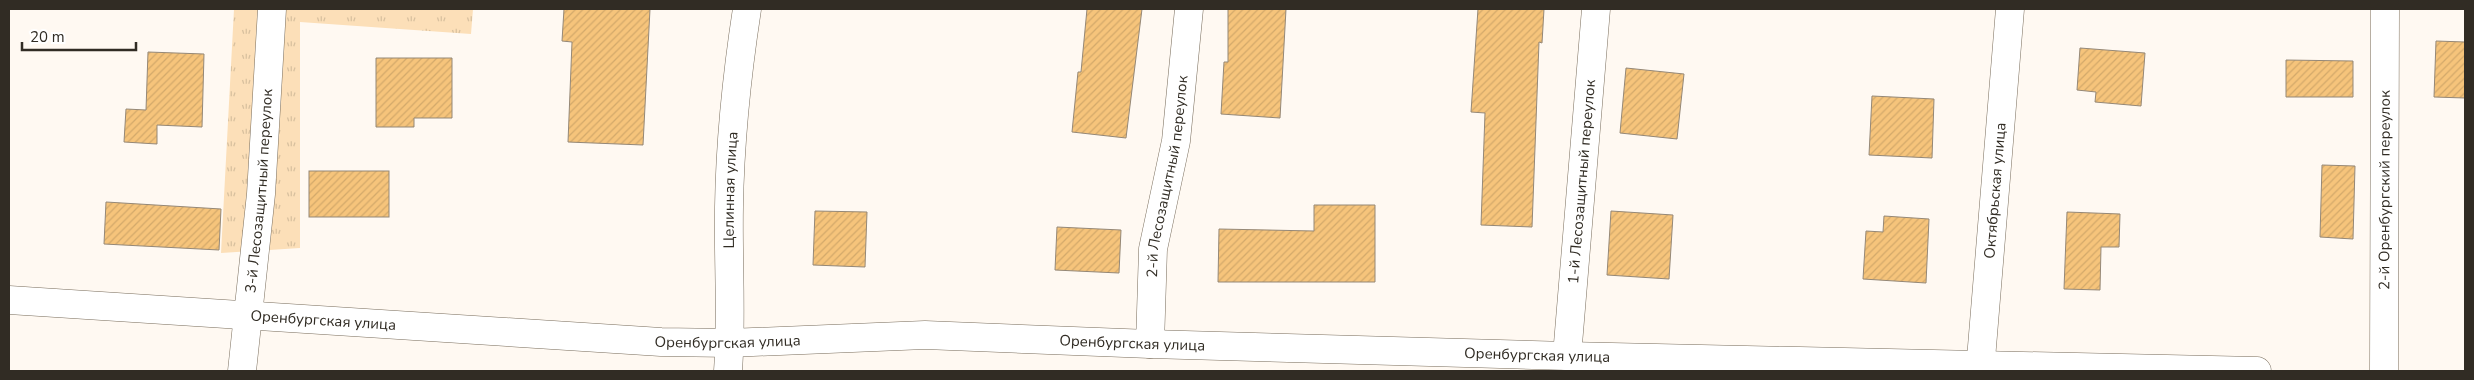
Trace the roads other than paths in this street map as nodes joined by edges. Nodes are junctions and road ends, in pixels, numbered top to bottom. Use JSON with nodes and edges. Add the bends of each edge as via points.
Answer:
{"nodes":[{"id":1,"x":272,"y":9,"type":"edge"},
{"id":2,"x":747,"y":9,"type":"edge"},
{"id":3,"x":1189,"y":9,"type":"edge"},
{"id":4,"x":1596,"y":9,"type":"edge"},
{"id":5,"x":2010,"y":9,"type":"edge"},
{"id":6,"x":2385,"y":9,"type":"edge"},
{"id":7,"x":9,"y":300,"type":"edge"},
{"id":8,"x":248,"y":317,"type":"junction"},
{"id":9,"x":730,"y":344,"type":"junction"},
{"id":10,"x":1150,"y":344,"type":"junction"},
{"id":11,"x":1567,"y":356,"type":"junction"},
{"id":12,"x":1980,"y":368,"type":"edge"},
{"id":13,"x":242,"y":371,"type":"edge"},
{"id":14,"x":728,"y":371,"type":"edge"},
{"id":15,"x":2258,"y":371,"type":"edge"},
{"id":16,"x":2384,"y":371,"type":"edge"}],
"edges":[{"from":1,"to":8,"type":"street","name":"3-й Лесозащитный переулок","via":[[261,194]]},
{"from":2,"to":9,"type":"street","name":"Целинная улица","via":[[740,55],[729,205]]},
{"from":3,"to":10,"type":"street","name":"2-й Лесозащитный переулок","via":[[1176,140],[1153,249]]},
{"from":4,"to":11,"type":"street","name":"1-й Лесозащитный переулок"},
{"from":5,"to":12,"type":"street","name":"Октябрьская улица"},
{"from":6,"to":16,"type":"street","name":"2-й Оренбургский переулок"},
{"from":7,"to":8,"type":"street","name":"Оренбургская улица"},
{"from":8,"to":9,"type":"street","name":"Оренбургская улица"},
{"from":8,"to":13,"type":"street","name":"3-й Лесозащитный переулок"},
{"from":9,"to":10,"type":"street","name":"Оренбургская улица","via":[[925,335]]},
{"from":9,"to":14,"type":"street","name":"Целинная улица"},
{"from":10,"to":11,"type":"street","name":"Оренбургская улица"},
{"from":11,"to":12,"type":"street","name":"Оренбургская улица"},
{"from":12,"to":15,"type":"street","name":"Оренбургская улица"}]}
